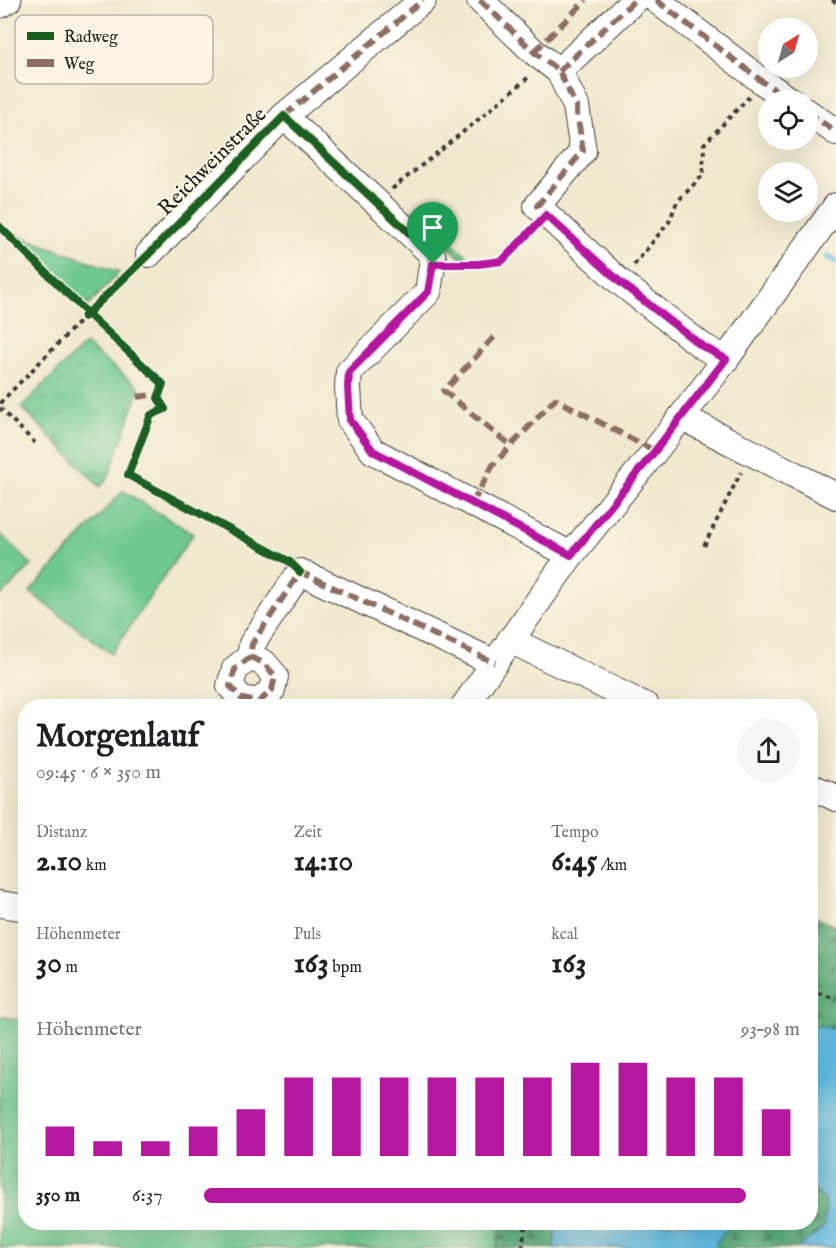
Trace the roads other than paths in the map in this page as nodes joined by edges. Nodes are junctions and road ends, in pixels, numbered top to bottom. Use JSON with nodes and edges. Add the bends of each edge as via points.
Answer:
{"nodes":[{"id":1,"x":8,"y":0,"type":"edge"},
{"id":2,"x":423,"y":0,"type":"edge"},
{"id":3,"x":480,"y":0,"type":"edge"},
{"id":4,"x":635,"y":0,"type":"edge"},
{"id":5,"x":656,"y":0,"type":"edge"},
{"id":6,"x":0,"y":5,"type":"edge"},
{"id":7,"x":553,"y":66,"type":"junction"},
{"id":8,"x":775,"y":90,"type":"edge"},
{"id":9,"x":284,"y":116,"type":"junction"},
{"id":10,"x":818,"y":120,"type":"edge"},
{"id":11,"x":836,"y":132,"type":"edge"},
{"id":12,"x":836,"y":206,"type":"edge"},
{"id":13,"x":149,"y":254,"type":"dead end"},
{"id":14,"x":726,"y":359,"type":"junction"},
{"id":15,"x":682,"y":417,"type":"junction"},
{"id":16,"x":836,"y":496,"type":"edge"},
{"id":17,"x":571,"y":555,"type":"junction"},
{"id":18,"x":510,"y":640,"type":"junction"},
{"id":19,"x":250,"y":657,"type":"dead end"},
{"id":20,"x":495,"y":663,"type":"junction"},
{"id":21,"x":469,"y":699,"type":"edge"},
{"id":22,"x":632,"y":699,"type":"edge"},
{"id":23,"x":818,"y":790,"type":"edge"},
{"id":24,"x":836,"y":798,"type":"edge"},
{"id":25,"x":0,"y":904,"type":"edge"},
{"id":26,"x":18,"y":907,"type":"edge"}],
"edges":[{"from":1,"to":6,"type":"street"},
{"from":2,"to":9,"type":"street"},
{"from":3,"to":7,"type":"street"},
{"from":4,"to":7,"type":"street"},
{"from":5,"to":8,"type":"street"},
{"from":7,"to":14,"type":"street","via":[[576,106],[583,151],[537,206],[620,282],[702,346]]},
{"from":9,"to":13,"type":"street","name":"Reichweinstraße"},
{"from":9,"to":17,"type":"street","name":"Reichweinstraße","via":[[432,254],[428,292],[349,372],[350,420],[373,451]]},
{"from":10,"to":11,"type":"street"},
{"from":12,"to":14,"type":"street"},
{"from":14,"to":15,"type":"street"},
{"from":15,"to":16,"type":"street"},
{"from":15,"to":17,"type":"street"},
{"from":17,"to":18,"type":"street"},
{"from":18,"to":20,"type":"street"},
{"from":18,"to":22,"type":"street"},
{"from":19,"to":20,"type":"street","via":[[252,644],[300,572]]},
{"from":20,"to":21,"type":"street"},
{"from":23,"to":24,"type":"street"},
{"from":25,"to":26,"type":"street"}]}
